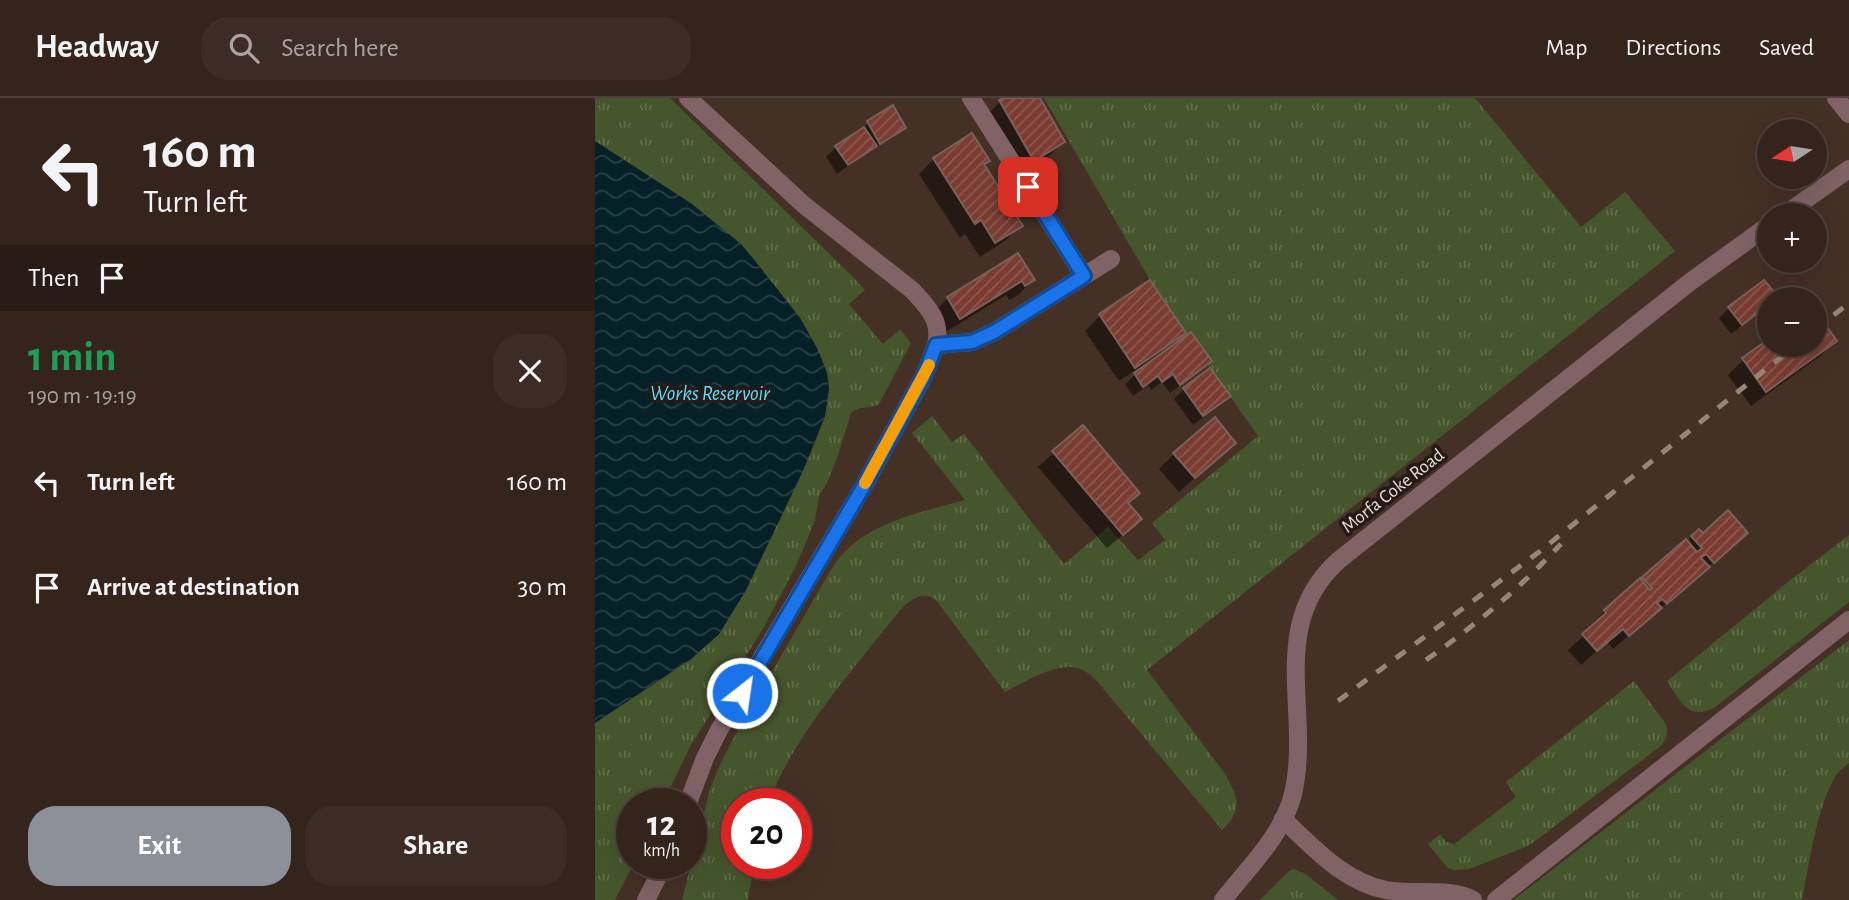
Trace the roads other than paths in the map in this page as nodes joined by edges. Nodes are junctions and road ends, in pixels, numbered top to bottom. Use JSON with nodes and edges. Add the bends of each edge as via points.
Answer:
{"nodes":[{"id":1,"x":688,"y":98,"type":"edge"},
{"id":2,"x":971,"y":98,"type":"edge"},
{"id":3,"x":1836,"y":98,"type":"edge"},
{"id":4,"x":1849,"y":114,"type":"edge"},
{"id":5,"x":1849,"y":169,"type":"edge"},
{"id":6,"x":1801,"y":203,"type":"edge"},
{"id":7,"x":1757,"y":234,"type":"edge"},
{"id":8,"x":1111,"y":259,"type":"dead end"},
{"id":9,"x":1084,"y":276,"type":"junction"},
{"id":10,"x":936,"y":345,"type":"junction"},
{"id":11,"x":1849,"y":620,"type":"edge"},
{"id":12,"x":694,"y":788,"type":"edge"},
{"id":13,"x":1283,"y":819,"type":"junction"},
{"id":14,"x":656,"y":879,"type":"edge"},
{"id":15,"x":646,"y":900,"type":"edge"},
{"id":16,"x":1223,"y":900,"type":"edge"},
{"id":17,"x":1473,"y":900,"type":"edge"},
{"id":18,"x":1496,"y":900,"type":"edge"}],
"edges":[{"from":1,"to":10,"type":"lane","via":[[804,205],[912,290],[935,318]]},
{"from":2,"to":9,"type":"lane"},
{"from":3,"to":4,"type":"lane"},
{"from":5,"to":6,"type":"lane"},
{"from":7,"to":13,"type":"lane","name":"Morfa Coke Road","via":[[1680,290],[1320,580],[1307,601],[1298,631],[1295,779]]},
{"from":8,"to":9,"type":"lane"},
{"from":9,"to":10,"type":"lane","via":[[994,332],[972,342]]},
{"from":10,"to":12,"type":"lane","via":[[862,489],[719,730]]},
{"from":11,"to":18,"type":"lane"},
{"from":13,"to":16,"type":"lane","name":"Morfa Coke Road"},
{"from":13,"to":17,"type":"lane","via":[[1329,862],[1359,881],[1387,890],[1461,895]]},
{"from":14,"to":15,"type":"lane"}]}
